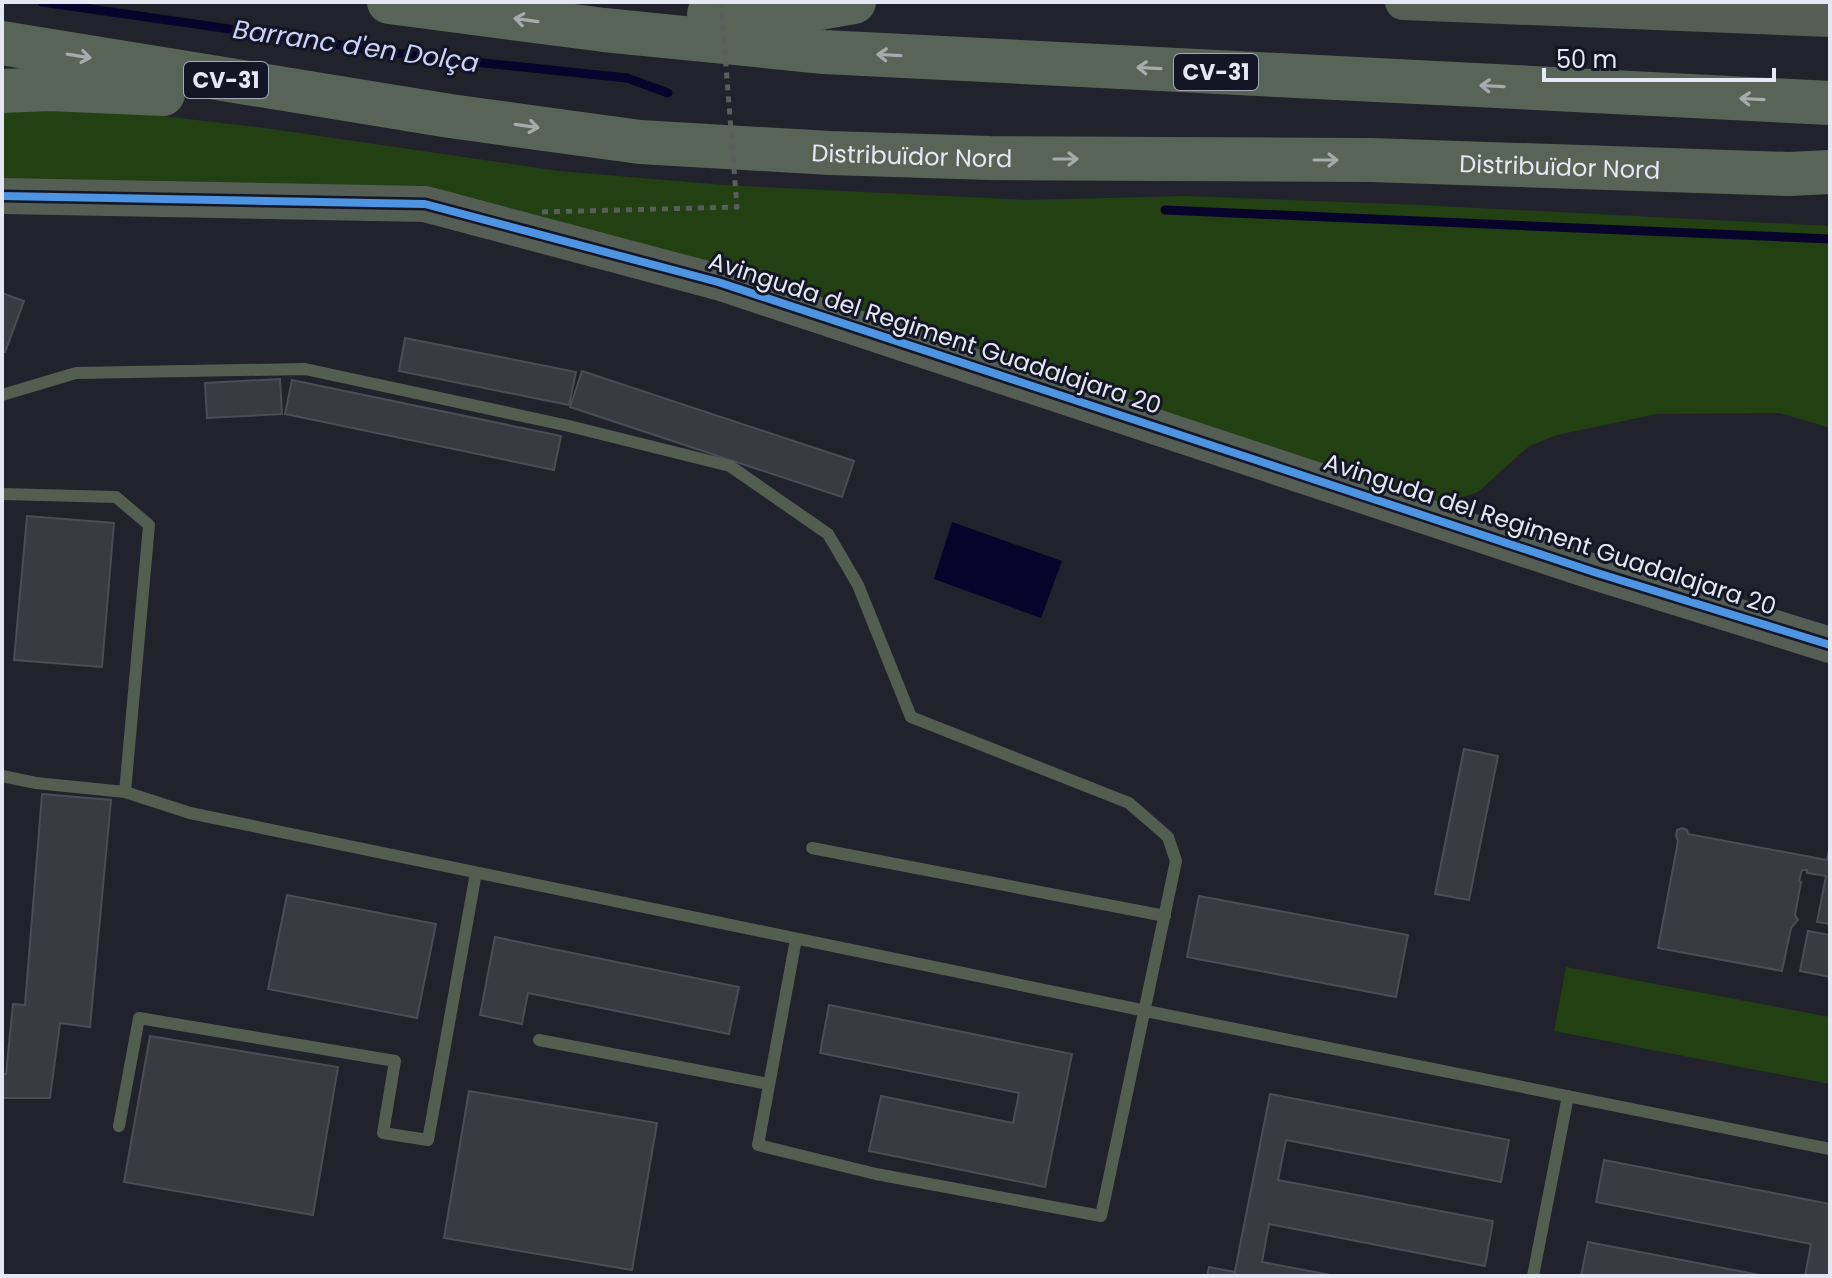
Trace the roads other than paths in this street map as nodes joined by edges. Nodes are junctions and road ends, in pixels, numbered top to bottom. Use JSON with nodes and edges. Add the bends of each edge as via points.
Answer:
{"nodes":[{"id":1,"x":389,"y":2,"type":"edge"},
{"id":2,"x":854,"y":2,"type":"edge"},
{"id":3,"x":1430,"y":2,"type":"edge"},
{"id":4,"x":1830,"y":19,"type":"edge"},
{"id":5,"x":604,"y":30,"type":"junction"},
{"id":6,"x":2,"y":43,"type":"edge"},
{"id":7,"x":2,"y":91,"type":"edge"},
{"id":8,"x":1830,"y":103,"type":"edge"},
{"id":9,"x":450,"y":116,"type":"junction"},
{"id":10,"x":1816,"y":176,"type":"edge"},
{"id":11,"x":2,"y":196,"type":"edge"},
{"id":12,"x":2,"y":395,"type":"edge"},
{"id":13,"x":2,"y":494,"type":"edge"},
{"id":14,"x":1830,"y":645,"type":"edge"},
{"id":15,"x":2,"y":776,"type":"edge"},
{"id":16,"x":125,"y":792,"type":"junction"},
{"id":17,"x":812,"y":848,"type":"dead end"},
{"id":18,"x":476,"y":873,"type":"junction"},
{"id":19,"x":1165,"y":916,"type":"junction"},
{"id":20,"x":796,"y":939,"type":"junction"},
{"id":21,"x":1146,"y":1011,"type":"junction"},
{"id":22,"x":539,"y":1040,"type":"dead end"},
{"id":23,"x":769,"y":1084,"type":"junction"},
{"id":24,"x":1568,"y":1096,"type":"junction"},
{"id":25,"x":119,"y":1126,"type":"dead end"},
{"id":26,"x":1830,"y":1149,"type":"edge"},
{"id":27,"x":1533,"y":1276,"type":"edge"}],
"edges":[{"from":5,"to":1,"type":"highway","number":"CV-31","one_way":true},
{"from":2,"to":5,"type":"highway","via":[[778,15],[671,14]]},
{"from":3,"to":4,"type":"street"},
{"from":8,"to":5,"type":"highway","number":"CV-31","one_way":true,"via":[[824,52]]},
{"from":6,"to":9,"type":"highway","name":"Distribuïdor Nord","number":"CV-31","one_way":true},
{"from":7,"to":9,"type":"highway","via":[[186,95],[382,123]]},
{"from":9,"to":10,"type":"highway","name":"Distribuïdor Nord","number":"CV-31","one_way":true,"via":[[640,142],[830,153],[1371,160]]},
{"from":11,"to":14,"type":"street","name":"Avinguda del Regiment Guadalajara 20","via":[[425,204],[718,282]]},
{"from":12,"to":19,"type":"lane","via":[[76,373],[305,369],[730,466],[828,534],[858,585],[911,717],[1129,803],[1168,837],[1176,861]]},
{"from":13,"to":16,"type":"lane","via":[[116,497],[149,525]]},
{"from":15,"to":16,"type":"lane"},
{"from":16,"to":18,"type":"lane","via":[[190,813]]},
{"from":17,"to":19,"type":"lane"},
{"from":18,"to":20,"type":"lane"},
{"from":18,"to":25,"type":"lane","via":[[428,1140],[383,1133],[395,1061],[139,1018]]},
{"from":19,"to":21,"type":"lane"},
{"from":20,"to":21,"type":"lane"},
{"from":20,"to":23,"type":"lane"},
{"from":21,"to":23,"type":"lane","via":[[1101,1216],[876,1174],[758,1145]]},
{"from":21,"to":24,"type":"lane"},
{"from":22,"to":23,"type":"lane"},
{"from":24,"to":26,"type":"lane"},
{"from":24,"to":27,"type":"lane"}]}
